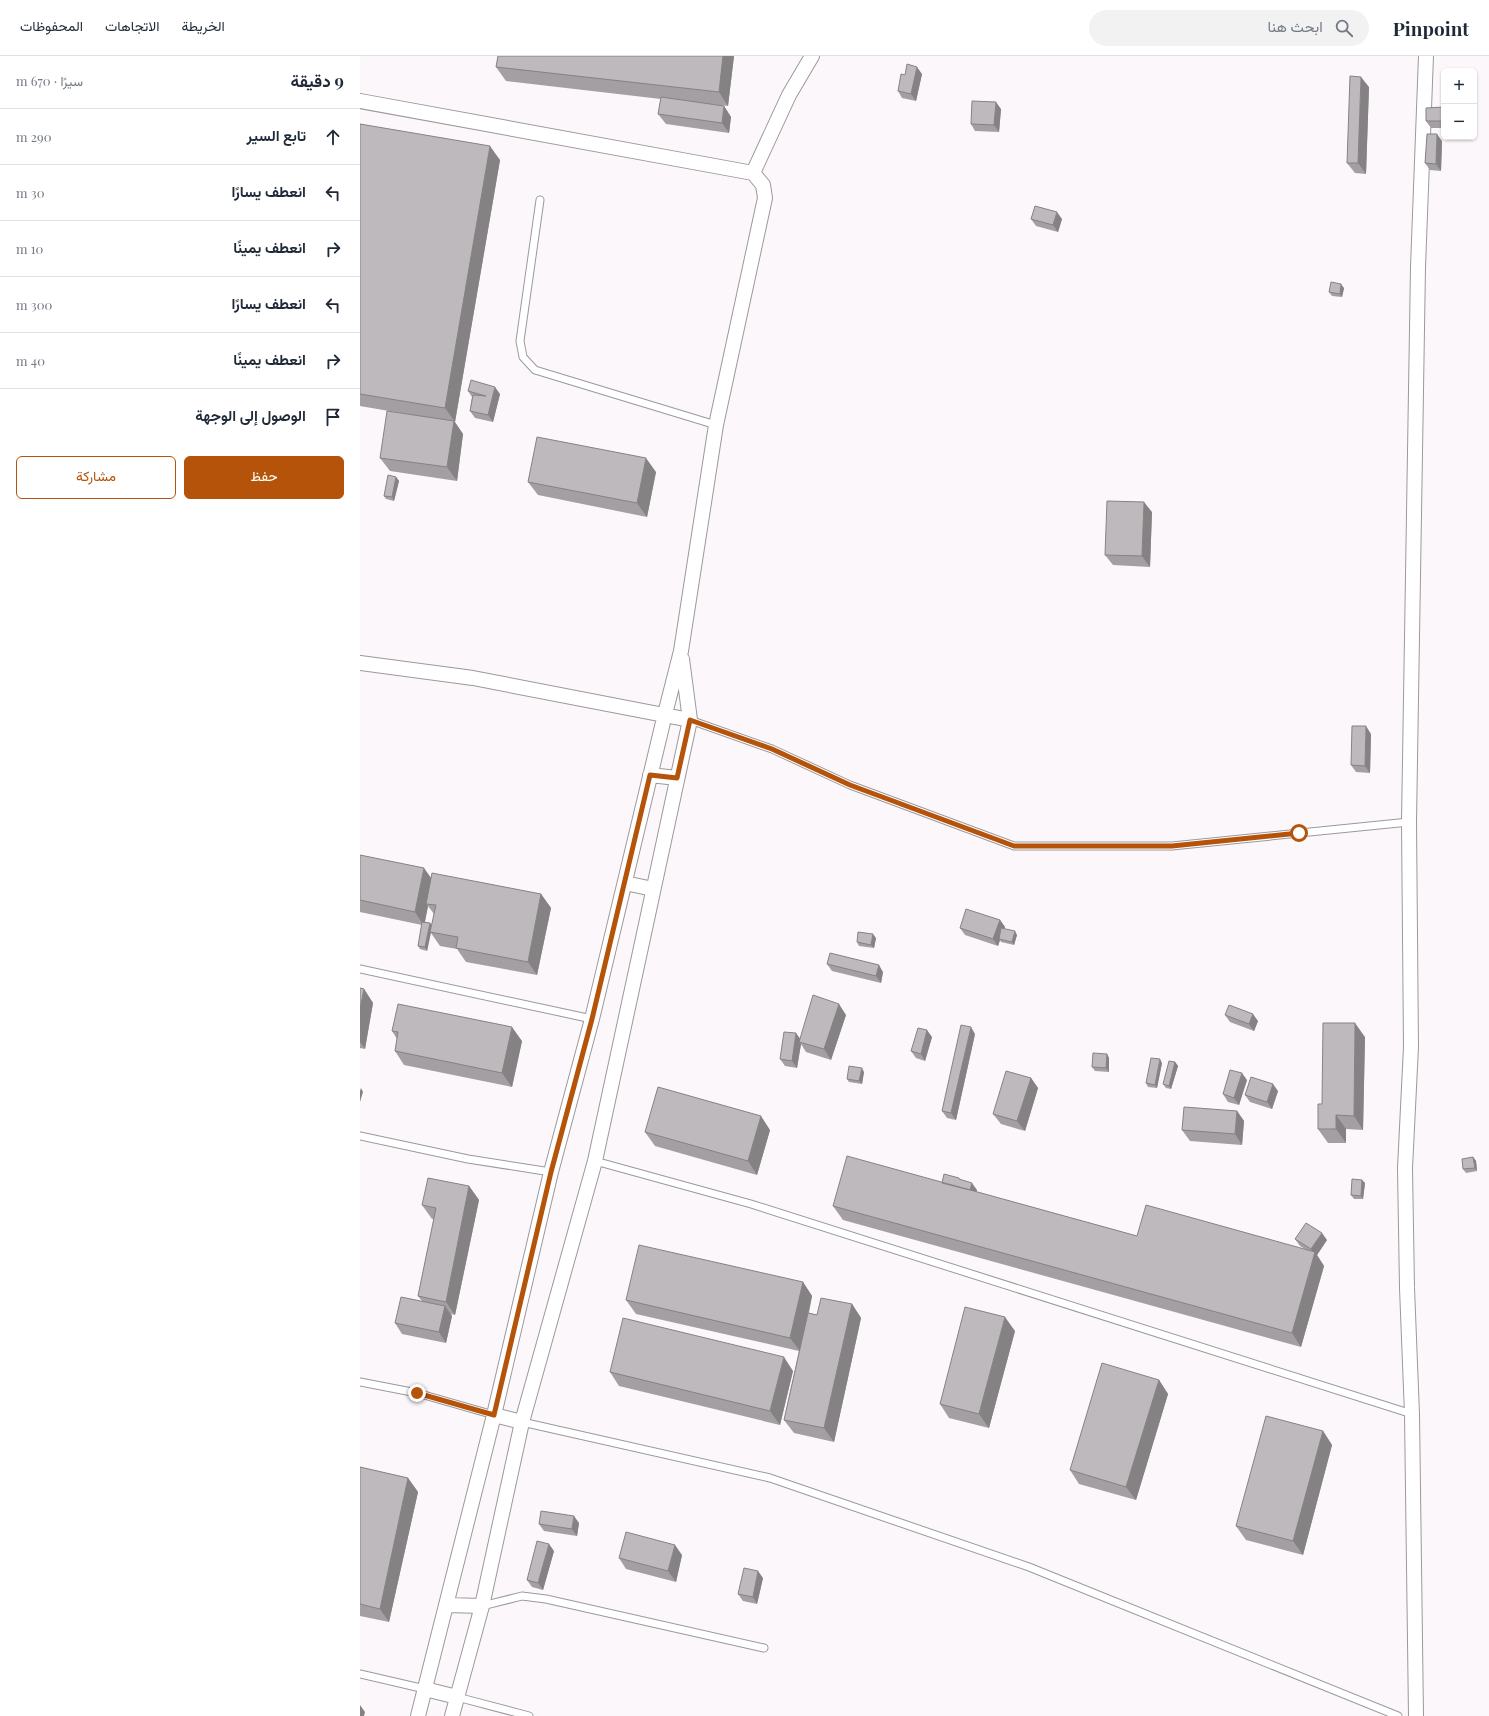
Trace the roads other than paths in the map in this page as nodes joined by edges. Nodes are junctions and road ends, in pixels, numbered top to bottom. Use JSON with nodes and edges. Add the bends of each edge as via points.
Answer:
{"nodes":[{"id":1,"x":812,"y":56,"type":"edge"},
{"id":2,"x":1426,"y":56,"type":"edge"},
{"id":3,"x":360,"y":101,"type":"edge"},
{"id":4,"x":753,"y":173,"type":"junction"},
{"id":5,"x":540,"y":200,"type":"dead end"},
{"id":6,"x":716,"y":426,"type":"junction"},
{"id":7,"x":681,"y":651,"type":"junction"},
{"id":8,"x":360,"y":663,"type":"edge"},
{"id":9,"x":665,"y":714,"type":"junction"},
{"id":10,"x":690,"y":720,"type":"junction"},
{"id":11,"x":650,"y":775,"type":"junction"},
{"id":12,"x":677,"y":778,"type":"junction"},
{"id":13,"x":1409,"y":822,"type":"junction"},
{"id":14,"x":625,"y":882,"type":"junction"},
{"id":15,"x":653,"y":889,"type":"junction"},
{"id":16,"x":360,"y":969,"type":"edge"},
{"id":17,"x":592,"y":1019,"type":"junction"},
{"id":18,"x":360,"y":1136,"type":"edge"},
{"id":19,"x":595,"y":1161,"type":"junction"},
{"id":20,"x":551,"y":1172,"type":"junction"},
{"id":21,"x":360,"y":1382,"type":"edge"},
{"id":22,"x":1412,"y":1414,"type":"junction"},
{"id":23,"x":494,"y":1415,"type":"junction"},
{"id":24,"x":522,"y":1422,"type":"junction"},
{"id":25,"x":446,"y":1604,"type":"junction"},
{"id":26,"x":482,"y":1606,"type":"junction"},
{"id":27,"x":764,"y":1648,"type":"dead end"},
{"id":28,"x":360,"y":1674,"type":"edge"},
{"id":29,"x":425,"y":1689,"type":"junction"},
{"id":30,"x":457,"y":1697,"type":"junction"},
{"id":31,"x":418,"y":1716,"type":"edge"},
{"id":32,"x":452,"y":1716,"type":"edge"},
{"id":33,"x":529,"y":1716,"type":"edge"},
{"id":34,"x":1398,"y":1716,"type":"edge"},
{"id":35,"x":1416,"y":1716,"type":"edge"}],
"edges":[{"from":1,"to":4,"type":"street","via":[[789,95]]},
{"from":2,"to":13,"type":"street","via":[[1418,267]]},
{"from":3,"to":4,"type":"street"},
{"from":4,"to":6,"type":"street","via":[[763,185],[765,198]]},
{"from":5,"to":6,"type":"lane","via":[[520,341],[524,358],[534,370]]},
{"from":6,"to":7,"type":"street"},
{"from":7,"to":9,"type":"street"},
{"from":7,"to":10,"type":"street"},
{"from":8,"to":9,"type":"street","via":[[474,678]]},
{"from":9,"to":10,"type":"street"},
{"from":9,"to":11,"type":"street"},
{"from":10,"to":12,"type":"street"},
{"from":10,"to":13,"type":"lane","via":[[772,749],[850,785],[1014,846],[1172,846]]},
{"from":11,"to":12,"type":"street"},
{"from":11,"to":14,"type":"street"},
{"from":12,"to":15,"type":"street"},
{"from":13,"to":22,"type":"street","via":[[1411,1047],[1405,1168]]},
{"from":14,"to":15,"type":"street"},
{"from":14,"to":17,"type":"street"},
{"from":15,"to":19,"type":"street"},
{"from":16,"to":17,"type":"lane"},
{"from":17,"to":20,"type":"street"},
{"from":18,"to":20,"type":"lane","via":[[468,1159]]},
{"from":19,"to":22,"type":"lane","via":[[751,1204]]},
{"from":19,"to":24,"type":"street"},
{"from":20,"to":23,"type":"street"},
{"from":21,"to":23,"type":"lane","via":[[417,1393]]},
{"from":22,"to":35,"type":"street"},
{"from":23,"to":24,"type":"street"},
{"from":23,"to":25,"type":"street"},
{"from":24,"to":26,"type":"street"},
{"from":24,"to":34,"type":"lane","via":[[770,1478],[1030,1567]]},
{"from":25,"to":26,"type":"street"},
{"from":25,"to":29,"type":"street"},
{"from":26,"to":27,"type":"lane","via":[[522,1596],[546,1599]]},
{"from":26,"to":30,"type":"street"},
{"from":28,"to":29,"type":"lane"},
{"from":29,"to":30,"type":"street"},
{"from":29,"to":31,"type":"street"},
{"from":30,"to":32,"type":"street"},
{"from":30,"to":33,"type":"lane"}]}
